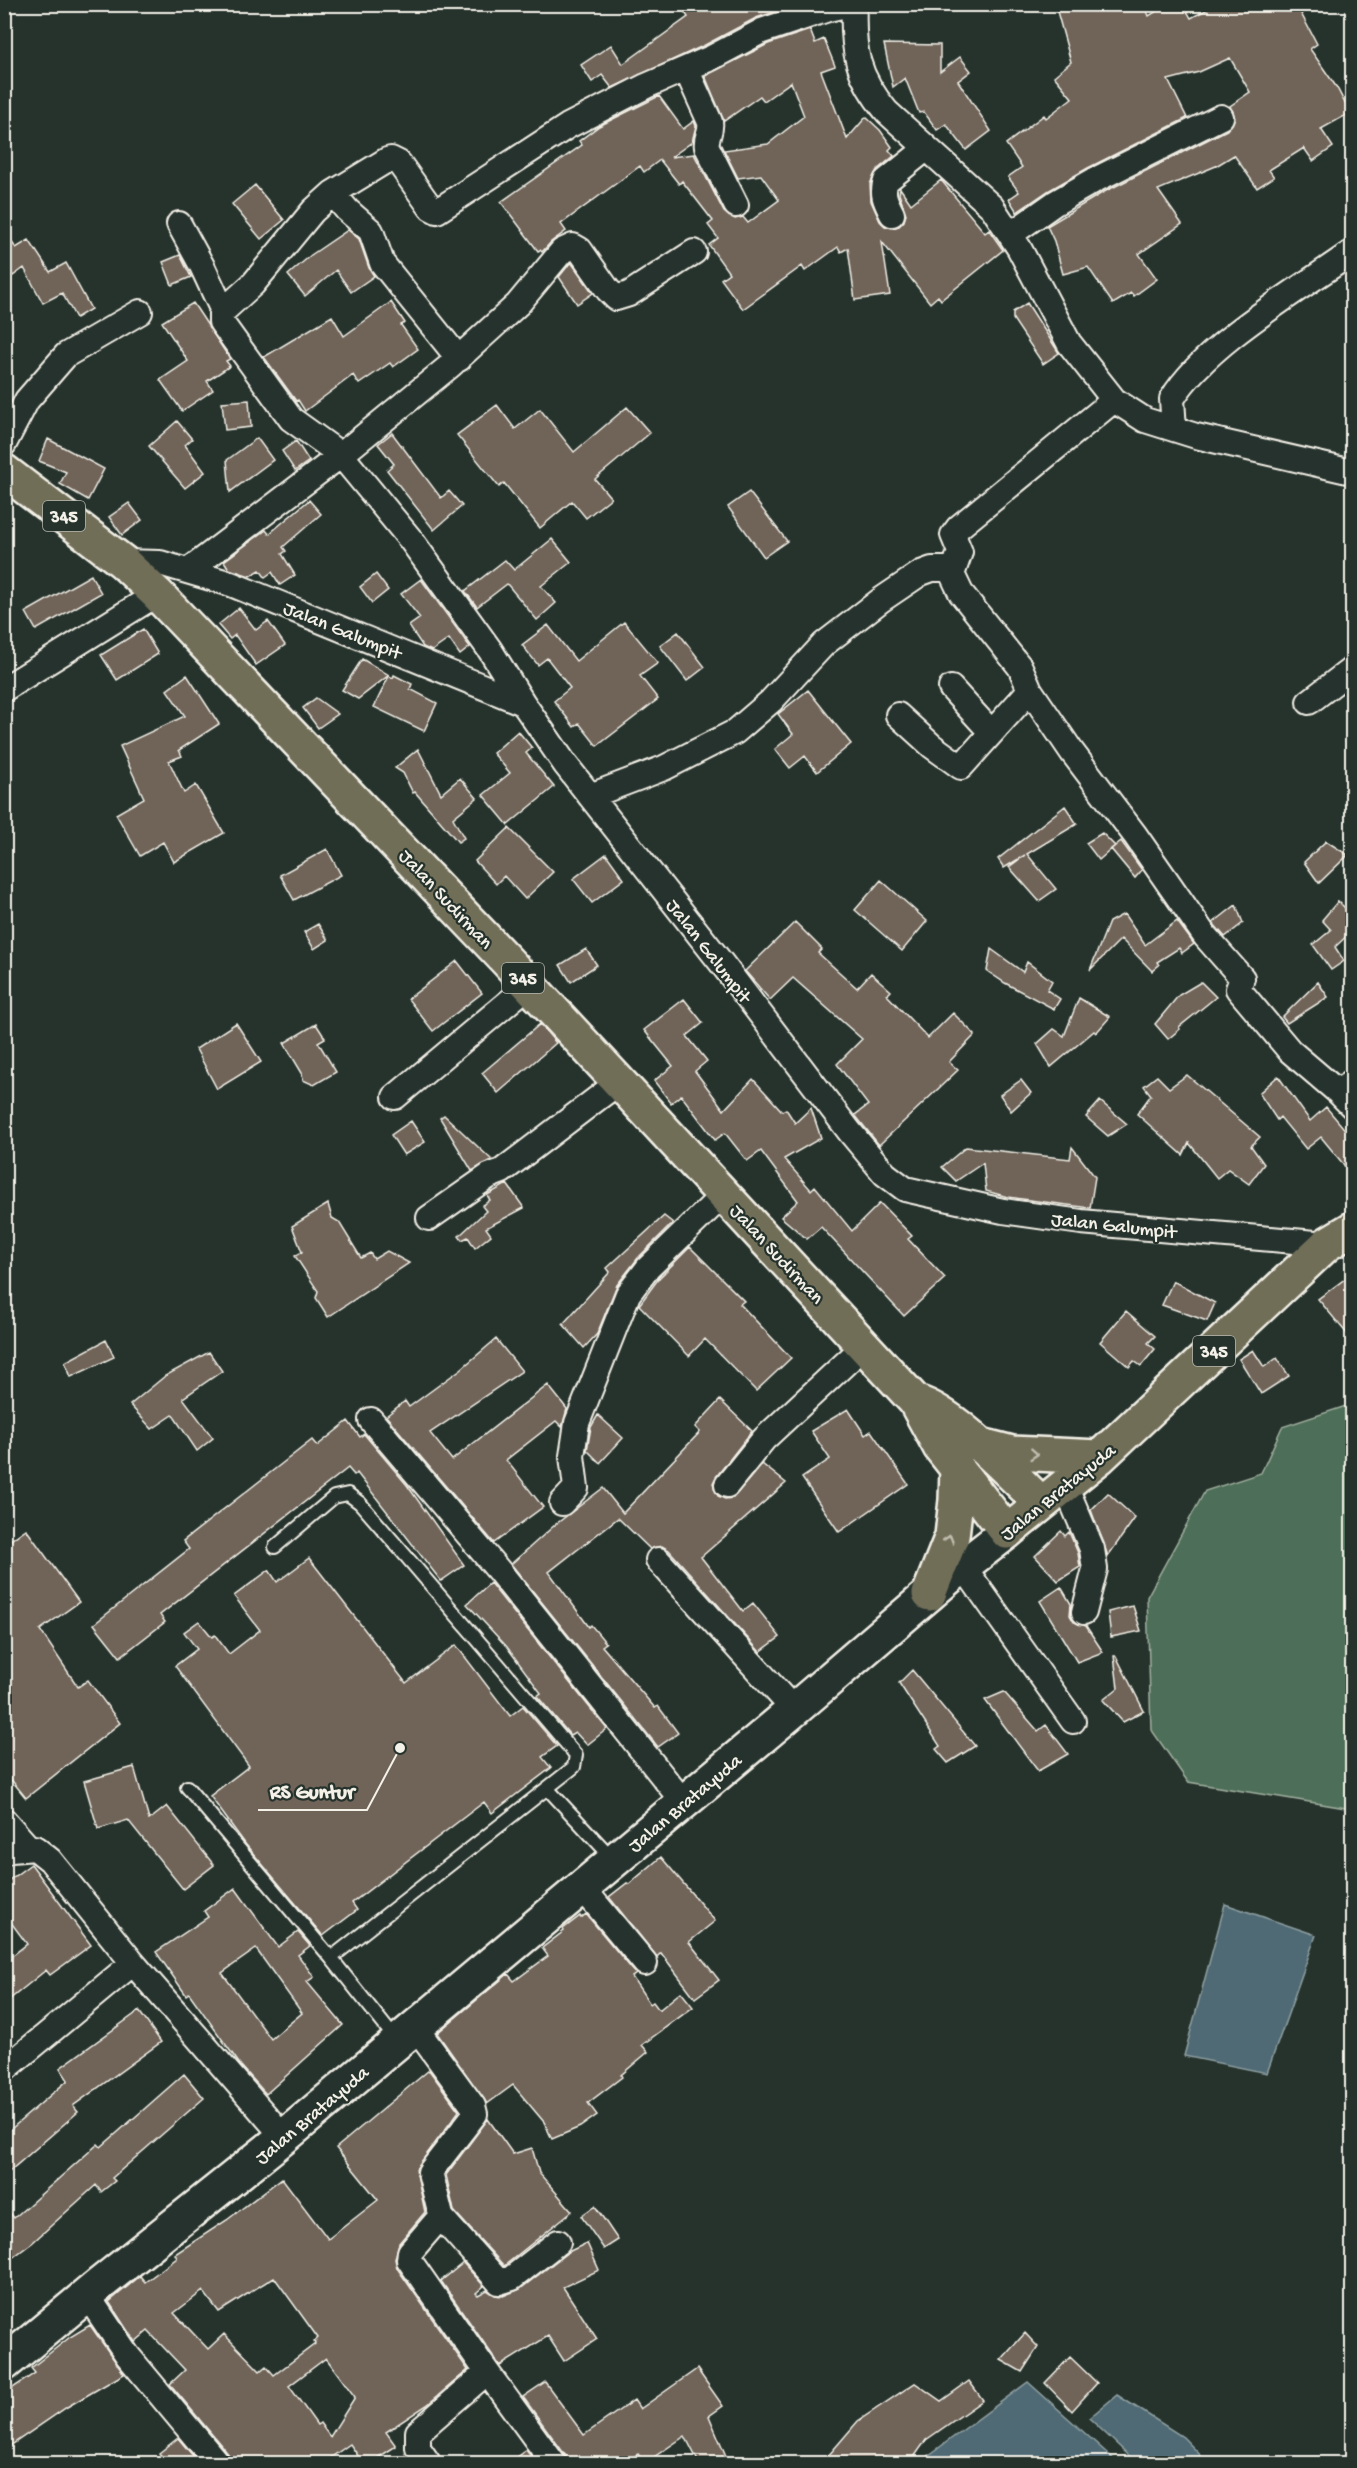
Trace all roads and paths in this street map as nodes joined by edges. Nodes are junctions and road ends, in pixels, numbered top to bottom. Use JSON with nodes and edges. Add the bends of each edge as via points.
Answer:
{"nodes":[{"id":1,"x":853,"y":4,"type":"edge"},
{"id":2,"x":686,"y":69,"type":"junction"},
{"id":3,"x":1221,"y":117,"type":"dead end"},
{"id":4,"x":927,"y":148,"type":"junction"},
{"id":5,"x":333,"y":193,"type":"junction"},
{"id":6,"x":736,"y":205,"type":"dead end"},
{"id":7,"x":892,"y":214,"type":"dead end"},
{"id":8,"x":178,"y":224,"type":"dead end"},
{"id":9,"x":1019,"y":228,"type":"junction"},
{"id":10,"x":694,"y":252,"type":"dead end"},
{"id":11,"x":1353,"y":252,"type":"edge"},
{"id":12,"x":223,"y":311,"type":"junction"},
{"id":13,"x":140,"y":312,"type":"dead end"},
{"id":14,"x":459,"y":358,"type":"junction"},
{"id":15,"x":1114,"y":400,"type":"junction"},
{"id":16,"x":1173,"y":420,"type":"junction"},
{"id":17,"x":4,"y":444,"type":"edge"},
{"id":18,"x":341,"y":455,"type":"junction"},
{"id":19,"x":4,"y":471,"type":"edge"},
{"id":20,"x":1353,"y":472,"type":"edge"},
{"id":21,"x":123,"y":562,"type":"junction"},
{"id":22,"x":950,"y":570,"type":"junction"},
{"id":23,"x":188,"y":571,"type":"junction"},
{"id":24,"x":157,"y":594,"type":"junction"},
{"id":25,"x":1353,"y":669,"type":"edge"},
{"id":26,"x":951,"y":688,"type":"dead end"},
{"id":27,"x":4,"y":689,"type":"edge"},
{"id":28,"x":1030,"y":690,"type":"junction"},
{"id":29,"x":1309,"y":702,"type":"dead end"},
{"id":30,"x":523,"y":703,"type":"junction"},
{"id":31,"x":898,"y":715,"type":"dead end"},
{"id":32,"x":991,"y":732,"type":"junction"},
{"id":33,"x":590,"y":796,"type":"junction"},
{"id":34,"x":529,"y":985,"type":"junction"},
{"id":35,"x":619,"y":1082,"type":"junction"},
{"id":36,"x":1348,"y":1093,"type":"edge"},
{"id":37,"x":395,"y":1097,"type":"dead end"},
{"id":38,"x":724,"y":1194,"type":"junction"},
{"id":39,"x":429,"y":1218,"type":"dead end"},
{"id":40,"x":1340,"y":1236,"type":"edge"},
{"id":41,"x":863,"y":1347,"type":"junction"},
{"id":42,"x":370,"y":1420,"type":"dead end"},
{"id":43,"x":967,"y":1456,"type":"junction"},
{"id":44,"x":1100,"y":1458,"type":"junction"},
{"id":45,"x":727,"y":1485,"type":"dead end"},
{"id":46,"x":1053,"y":1494,"type":"junction"},
{"id":47,"x":562,"y":1503,"type":"dead end"},
{"id":48,"x":1007,"y":1532,"type":"junction"},
{"id":49,"x":275,"y":1547,"type":"dead end"},
{"id":50,"x":658,"y":1560,"type":"dead end"},
{"id":51,"x":963,"y":1566,"type":"junction"},
{"id":52,"x":929,"y":1594,"type":"junction"},
{"id":53,"x":1084,"y":1612,"type":"dead end"},
{"id":54,"x":794,"y":1710,"type":"junction"},
{"id":55,"x":1073,"y":1720,"type":"dead end"},
{"id":56,"x":187,"y":1787,"type":"dead end"},
{"id":57,"x":547,"y":1788,"type":"junction"},
{"id":58,"x":684,"y":1803,"type":"junction"},
{"id":59,"x":4,"y":1820,"type":"edge"},
{"id":60,"x":16,"y":1850,"type":"edge"},
{"id":61,"x":615,"y":1861,"type":"junction"},
{"id":62,"x":582,"y":1887,"type":"junction"},
{"id":63,"x":331,"y":1958,"type":"junction"},
{"id":64,"x":133,"y":1963,"type":"junction"},
{"id":65,"x":645,"y":1963,"type":"dead end"},
{"id":66,"x":406,"y":2035,"type":"junction"},
{"id":67,"x":4,"y":2070,"type":"edge"},
{"id":68,"x":284,"y":2137,"type":"junction"},
{"id":69,"x":441,"y":2217,"type":"junction"},
{"id":70,"x":558,"y":2242,"type":"dead end"},
{"id":71,"x":87,"y":2295,"type":"junction"},
{"id":72,"x":4,"y":2364,"type":"edge"},
{"id":73,"x":487,"y":2372,"type":"junction"},
{"id":74,"x":218,"y":2463,"type":"edge"},
{"id":75,"x":429,"y":2463,"type":"edge"},
{"id":76,"x":554,"y":2463,"type":"edge"}],
"edges":[{"from":1,"to":2,"type":"street","via":[[762,31]]},
{"from":1,"to":4,"type":"street","via":[[854,49],[861,73],[887,112]]},
{"from":2,"to":5,"type":"street","via":[[568,126],[437,211],[392,159]]},
{"from":2,"to":6,"type":"street","via":[[711,125],[707,147]]},
{"from":3,"to":9,"type":"street","via":[[1095,180]]},
{"from":4,"to":7,"type":"street","via":[[886,180],[884,197]]},
{"from":4,"to":9,"type":"street"},
{"from":5,"to":12,"type":"street","via":[[313,211],[253,284]]},
{"from":5,"to":14,"type":"street","via":[[371,231],[382,263]]},
{"from":8,"to":12,"type":"street"},
{"from":9,"to":15,"type":"street","via":[[1069,343]]},
{"from":10,"to":14,"type":"street","via":[[629,294],[616,298],[580,250],[575,246],[567,248],[518,304]]},
{"from":11,"to":16,"type":"street","via":[[1240,331],[1194,369],[1172,399]]},
{"from":12,"to":18,"type":"street","via":[[221,322],[291,419]]},
{"from":13,"to":17,"type":"street","via":[[66,355],[27,400]]},
{"from":14,"to":18,"type":"street"},
{"from":15,"to":16,"type":"street","via":[[1145,420]]},
{"from":15,"to":22,"type":"street","via":[[959,527],[953,536],[960,552],[956,567]]},
{"from":16,"to":20,"type":"street","via":[[1250,450]]},
{"from":18,"to":23,"type":"street"},
{"from":18,"to":30,"type":"street","via":[[411,540]]},
{"from":19,"to":21,"type":"main road","name":"Jalan Sudirman","number":"345"},
{"from":21,"to":23,"type":"street","name":"Jalan Galumpit","via":[[160,563]]},
{"from":21,"to":24,"type":"main road","name":"Jalan Sudirman","number":"345"},
{"from":22,"to":28,"type":"street","via":[[961,593],[1020,667]]},
{"from":22,"to":33,"type":"street","via":[[921,573],[881,600],[824,644],[771,701],[735,732],[664,768]]},
{"from":23,"to":30,"type":"street","name":"Jalan Galumpit","via":[[231,584]]},
{"from":24,"to":27,"type":"street"},
{"from":24,"to":34,"type":"main road","name":"Jalan Sudirman","number":"345"},
{"from":25,"to":29,"type":"street"},
{"from":26,"to":32,"type":"street"},
{"from":28,"to":32,"type":"street"},
{"from":28,"to":36,"type":"street","via":[[1205,936],[1242,978],[1238,989],[1290,1051]]},
{"from":30,"to":33,"type":"street","name":"Jalan Galumpit"},
{"from":31,"to":32,"type":"street","via":[[961,767]]},
{"from":33,"to":40,"type":"street","name":"Jalan Galumpit","via":[[850,1132],[900,1186],[1003,1211],[1081,1222]]},
{"from":34,"to":35,"type":"main road","name":"Jalan Sudirman","number":"345"},
{"from":34,"to":37,"type":"street"},
{"from":35,"to":38,"type":"main road","name":"Jalan Sudirman","number":"345"},
{"from":35,"to":39,"type":"street","via":[[502,1171]]},
{"from":38,"to":41,"type":"main road","name":"Jalan Sudirman","number":"345"},
{"from":38,"to":47,"type":"street","via":[[648,1268],[628,1294],[577,1423],[572,1456],[576,1488]]},
{"from":40,"to":44,"type":"main road","name":"Jalan Bratayuda","number":"345"},
{"from":41,"to":43,"type":"main road","name":"Jalan Sudirman","number":"345","via":[[915,1401],[940,1413]]},
{"from":41,"to":45,"type":"street","via":[[764,1439]]},
{"from":42,"to":58,"type":"street","via":[[499,1571]]},
{"from":43,"to":44,"type":"main road","number":"345","one_way":true,"via":[[1012,1453]]},
{"from":43,"to":46,"type":"main road","number":"345"},
{"from":43,"to":48,"type":"main road","number":"345"},
{"from":52,"to":43,"type":"main road","one_way":true,"via":[[952,1536]]},
{"from":44,"to":46,"type":"main road","name":"Jalan Bratayuda","number":"345"},
{"from":46,"to":48,"type":"main road","name":"Jalan Bratayuda","number":"345"},
{"from":46,"to":53,"type":"street","via":[[1092,1549],[1095,1569]]},
{"from":48,"to":51,"type":"street","name":"Jalan Bratayuda"},
{"from":49,"to":57,"type":"lane","via":[[334,1497],[348,1494],[360,1503],[576,1755],[574,1767]]},
{"from":50,"to":54,"type":"street"},
{"from":51,"to":52,"type":"street","name":"Jalan Bratayuda"},
{"from":51,"to":55,"type":"street"},
{"from":52,"to":54,"type":"street","name":"Jalan Bratayuda"},
{"from":54,"to":58,"type":"street","name":"Jalan Bratayuda"},
{"from":56,"to":63,"type":"lane"},
{"from":57,"to":61,"type":"lane"},
{"from":57,"to":63,"type":"lane"},
{"from":58,"to":61,"type":"street","name":"Jalan Bratayuda"},
{"from":59,"to":60,"type":"street"},
{"from":60,"to":64,"type":"street","via":[[41,1851]]},
{"from":61,"to":62,"type":"street","name":"Jalan Bratayuda"},
{"from":62,"to":65,"type":"street"},
{"from":62,"to":66,"type":"street","name":"Jalan Bratayuda"},
{"from":63,"to":66,"type":"lane"},
{"from":64,"to":67,"type":"street"},
{"from":64,"to":68,"type":"street"},
{"from":66,"to":68,"type":"street","name":"Jalan Bratayuda"},
{"from":66,"to":69,"type":"street","via":[[475,2111],[430,2172]]},
{"from":68,"to":71,"type":"street","name":"Jalan Bratayuda"},
{"from":69,"to":70,"type":"street","via":[[498,2282],[512,2278]]},
{"from":69,"to":73,"type":"street","via":[[410,2252],[410,2260]]},
{"from":71,"to":72,"type":"street","name":"Jalan Bratayuda"},
{"from":71,"to":74,"type":"street","via":[[128,2356]]},
{"from":73,"to":75,"type":"street","via":[[417,2432],[418,2448]]},
{"from":73,"to":76,"type":"street"}]}
